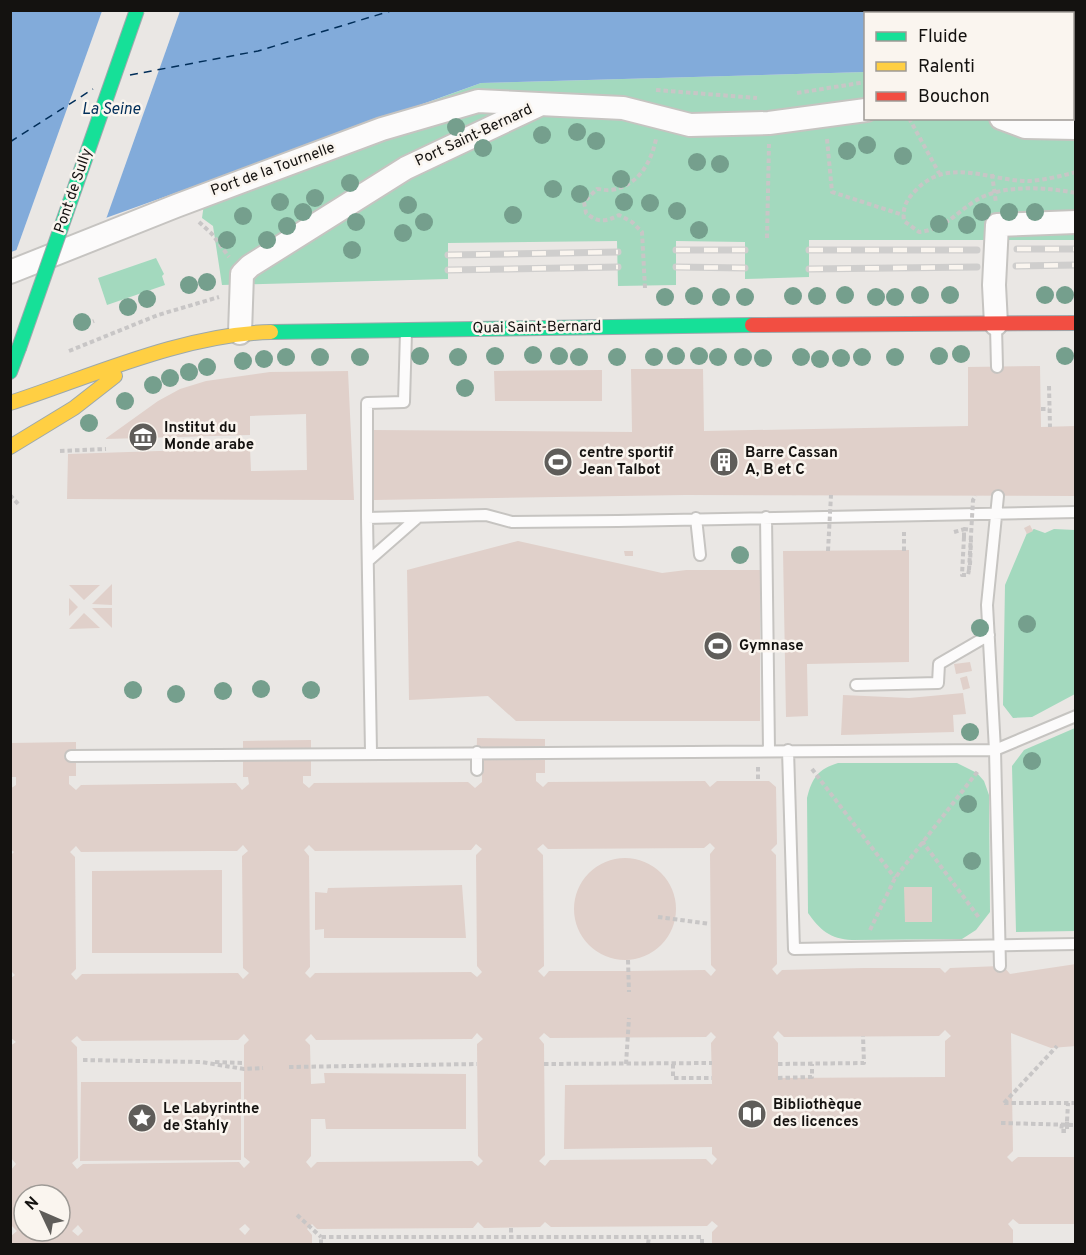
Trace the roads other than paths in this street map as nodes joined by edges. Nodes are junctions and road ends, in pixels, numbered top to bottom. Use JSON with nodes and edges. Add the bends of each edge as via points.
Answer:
{"nodes":[{"id":1,"x":137,"y":10,"type":"edge"},
{"id":2,"x":543,"y":103,"type":"junction"},
{"id":3,"x":864,"y":110,"type":"edge"},
{"id":4,"x":1006,"y":120,"type":"edge"},
{"id":5,"x":1076,"y":128,"type":"edge"},
{"id":6,"x":1076,"y":222,"type":"edge"},
{"id":7,"x":10,"y":272,"type":"edge"},
{"id":8,"x":1076,"y":323,"type":"edge"},
{"id":9,"x":996,"y":324,"type":"junction"},
{"id":10,"x":406,"y":330,"type":"junction"},
{"id":11,"x":240,"y":333,"type":"junction"},
{"id":12,"x":134,"y":362,"type":"junction"},
{"id":13,"x":997,"y":367,"type":"dead end"},
{"id":14,"x":10,"y":372,"type":"edge"},
{"id":15,"x":10,"y":403,"type":"edge"},
{"id":16,"x":10,"y":447,"type":"edge"},
{"id":17,"x":998,"y":496,"type":"dead end"},
{"id":18,"x":1076,"y":513,"type":"edge"},
{"id":19,"x":998,"y":515,"type":"junction"},
{"id":20,"x":766,"y":517,"type":"junction"},
{"id":21,"x":367,"y":518,"type":"junction"},
{"id":22,"x":417,"y":518,"type":"junction"},
{"id":23,"x":696,"y":518,"type":"junction"},
{"id":24,"x":700,"y":555,"type":"dead end"},
{"id":25,"x":368,"y":561,"type":"junction"},
{"id":26,"x":989,"y":635,"type":"junction"},
{"id":27,"x":856,"y":685,"type":"dead end"},
{"id":28,"x":1076,"y":716,"type":"edge"},
{"id":29,"x":769,"y":750,"type":"junction"},
{"id":30,"x":793,"y":750,"type":"junction"},
{"id":31,"x":995,"y":750,"type":"junction"},
{"id":32,"x":371,"y":752,"type":"junction"},
{"id":33,"x":477,"y":752,"type":"junction"},
{"id":34,"x":71,"y":756,"type":"dead end"},
{"id":35,"x":477,"y":770,"type":"dead end"},
{"id":36,"x":1076,"y":944,"type":"edge"},
{"id":37,"x":999,"y":945,"type":"junction"},
{"id":38,"x":1000,"y":966,"type":"dead end"}],
"edges":[{"from":1,"to":14,"type":"main road","name":"Pont de Sully","bridge":true},
{"from":2,"to":3,"type":"street","name":"Port Saint-Bernard","via":[[622,108],[690,125],[770,123]]},
{"from":2,"to":7,"type":"street","name":"Port de la Tournelle","via":[[478,101],[382,129]]},
{"from":2,"to":11,"type":"street","name":"Port Saint-Bernard","via":[[406,168],[250,266],[242,274]]},
{"from":4,"to":5,"type":"street","via":[[1025,127]]},
{"from":6,"to":9,"type":"street","via":[[998,225]]},
{"from":8,"to":9,"type":"main road","name":"Quai Saint-Bernard"},
{"from":9,"to":10,"type":"main road","name":"Quai Saint-Bernard"},
{"from":9,"to":13,"type":"lane"},
{"from":10,"to":11,"type":"main road","name":"Quai Saint-Bernard"},
{"from":10,"to":21,"type":"lane","via":[[404,402],[367,404]]},
{"from":11,"to":12,"type":"main road","name":"Quai Saint-Bernard","via":[[202,339]]},
{"from":12,"to":15,"type":"main road","name":"Quai Saint-Bernard"},
{"from":12,"to":16,"type":"main road","via":[[74,408]]},
{"from":17,"to":19,"type":"lane"},
{"from":18,"to":19,"type":"lane"},
{"from":19,"to":20,"type":"lane"},
{"from":19,"to":26,"type":"lane","via":[[987,605]]},
{"from":20,"to":23,"type":"lane"},
{"from":20,"to":29,"type":"lane"},
{"from":21,"to":22,"type":"lane"},
{"from":21,"to":25,"type":"lane"},
{"from":22,"to":23,"type":"lane","via":[[486,515],[513,522]]},
{"from":22,"to":25,"type":"lane"},
{"from":23,"to":24,"type":"lane"},
{"from":25,"to":32,"type":"lane"},
{"from":26,"to":27,"type":"lane","via":[[939,664],[938,683]]},
{"from":26,"to":31,"type":"lane"},
{"from":28,"to":31,"type":"lane"},
{"from":29,"to":30,"type":"lane"},
{"from":29,"to":33,"type":"lane"},
{"from":30,"to":31,"type":"lane"},
{"from":30,"to":37,"type":"lane","via":[[794,949]]},
{"from":31,"to":37,"type":"lane"},
{"from":32,"to":33,"type":"lane"},
{"from":32,"to":34,"type":"lane"},
{"from":33,"to":35,"type":"lane"},
{"from":36,"to":37,"type":"lane"},
{"from":37,"to":38,"type":"lane"}]}
